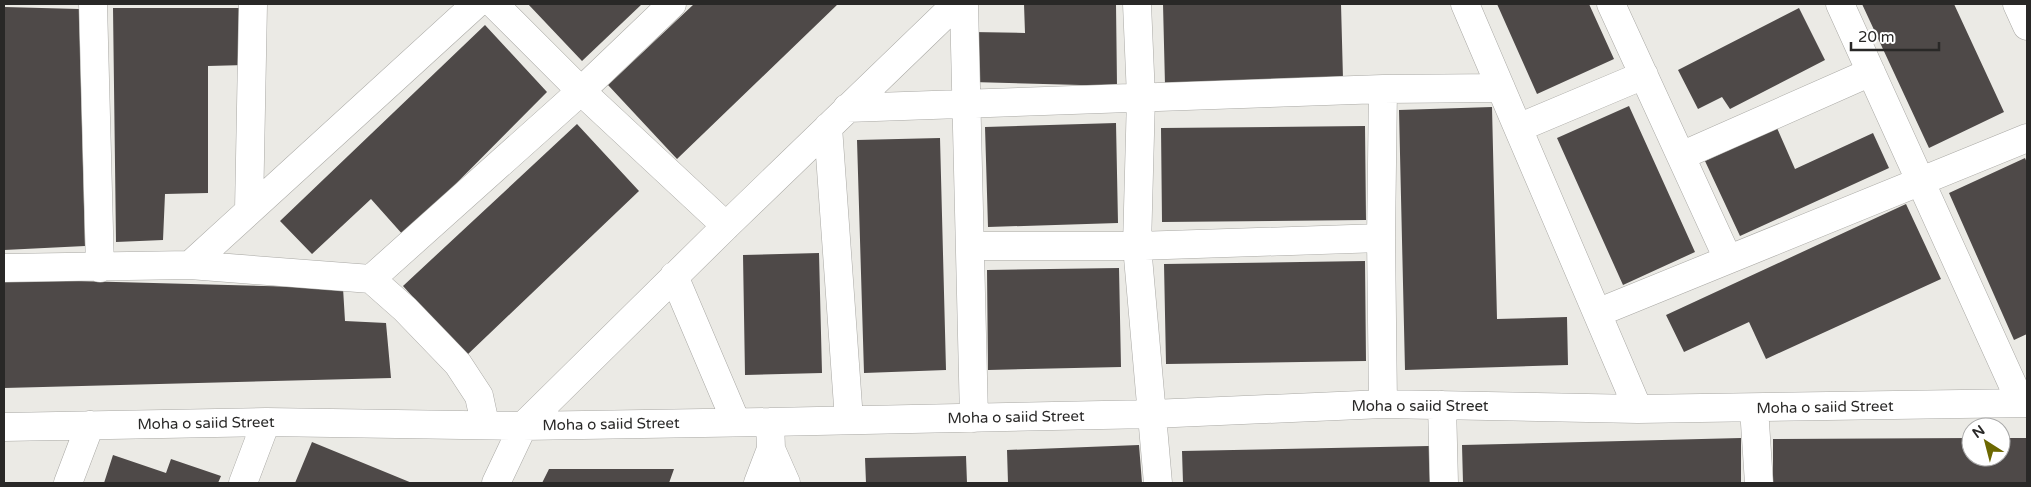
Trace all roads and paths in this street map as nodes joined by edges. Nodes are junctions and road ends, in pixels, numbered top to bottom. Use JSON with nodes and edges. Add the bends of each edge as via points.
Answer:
{"nodes":[{"id":1,"x":93,"y":4,"type":"edge"},
{"id":2,"x":253,"y":4,"type":"edge"},
{"id":3,"x":476,"y":4,"type":"edge"},
{"id":4,"x":494,"y":4,"type":"edge"},
{"id":5,"x":672,"y":4,"type":"edge"},
{"id":6,"x":956,"y":4,"type":"edge"},
{"id":7,"x":964,"y":4,"type":"edge"},
{"id":8,"x":1138,"y":4,"type":"edge"},
{"id":9,"x":1465,"y":4,"type":"edge"},
{"id":10,"x":1611,"y":4,"type":"edge"},
{"id":11,"x":1840,"y":4,"type":"edge"},
{"id":12,"x":2017,"y":4,"type":"edge"},
{"id":13,"x":2027,"y":26,"type":"edge"},
{"id":14,"x":1871,"y":72,"type":"junction"},
{"id":15,"x":1644,"y":75,"type":"junction"},
{"id":16,"x":1501,"y":88,"type":"junction"},
{"id":17,"x":1383,"y":89,"type":"junction"},
{"id":18,"x":581,"y":91,"type":"junction"},
{"id":19,"x":1141,"y":97,"type":"junction"},
{"id":20,"x":966,"y":104,"type":"junction"},
{"id":21,"x":838,"y":117,"type":"junction"},
{"id":22,"x":1518,"y":128,"type":"junction"},
{"id":23,"x":2027,"y":138,"type":"edge"},
{"id":24,"x":1680,"y":156,"type":"junction"},
{"id":25,"x":1920,"y":181,"type":"junction"},
{"id":26,"x":249,"y":210,"type":"junction"},
{"id":27,"x":726,"y":226,"type":"junction"},
{"id":28,"x":1381,"y":238,"type":"junction"},
{"id":29,"x":971,"y":246,"type":"junction"},
{"id":30,"x":1137,"y":246,"type":"junction"},
{"id":31,"x":1728,"y":259,"type":"junction"},
{"id":32,"x":190,"y":265,"type":"junction"},
{"id":33,"x":4,"y":268,"type":"edge"},
{"id":34,"x":100,"y":268,"type":"junction"},
{"id":35,"x":674,"y":276,"type":"junction"},
{"id":36,"x":371,"y":279,"type":"junction"},
{"id":37,"x":1597,"y":313,"type":"junction"},
{"id":38,"x":2024,"y":403,"type":"edge"},
{"id":39,"x":1383,"y":404,"type":"junction"},
{"id":40,"x":1442,"y":405,"type":"junction"},
{"id":41,"x":1754,"y":408,"type":"junction"},
{"id":42,"x":1638,"y":409,"type":"junction"},
{"id":43,"x":1152,"y":414,"type":"junction"},
{"id":44,"x":974,"y":418,"type":"junction"},
{"id":45,"x":849,"y":420,"type":"junction"},
{"id":46,"x":266,"y":422,"type":"junction"},
{"id":47,"x":736,"y":422,"type":"junction"},
{"id":48,"x":485,"y":424,"type":"junction"},
{"id":49,"x":90,"y":425,"type":"junction"},
{"id":50,"x":523,"y":426,"type":"junction"},
{"id":51,"x":4,"y":427,"type":"edge"},
{"id":52,"x":771,"y":435,"type":"junction"},
{"id":53,"x":68,"y":483,"type":"edge"},
{"id":54,"x":243,"y":483,"type":"edge"},
{"id":55,"x":496,"y":483,"type":"edge"},
{"id":56,"x":758,"y":483,"type":"edge"},
{"id":57,"x":786,"y":483,"type":"edge"},
{"id":58,"x":1158,"y":483,"type":"edge"},
{"id":59,"x":1444,"y":483,"type":"edge"},
{"id":60,"x":1759,"y":483,"type":"edge"}],
"edges":[{"from":1,"to":34,"type":"street"},
{"from":2,"to":26,"type":"street"},
{"from":3,"to":26,"type":"street"},
{"from":4,"to":18,"type":"street"},
{"from":5,"to":18,"type":"street"},
{"from":6,"to":21,"type":"street"},
{"from":7,"to":20,"type":"street"},
{"from":8,"to":19,"type":"street"},
{"from":9,"to":16,"type":"street"},
{"from":10,"to":15,"type":"street"},
{"from":11,"to":14,"type":"street"},
{"from":12,"to":13,"type":"street"},
{"from":14,"to":24,"type":"street"},
{"from":14,"to":25,"type":"street"},
{"from":15,"to":22,"type":"street"},
{"from":15,"to":24,"type":"street"},
{"from":16,"to":17,"type":"street"},
{"from":16,"to":22,"type":"street"},
{"from":17,"to":19,"type":"street"},
{"from":17,"to":28,"type":"street"},
{"from":18,"to":27,"type":"street"},
{"from":18,"to":36,"type":"street"},
{"from":19,"to":20,"type":"street"},
{"from":19,"to":30,"type":"street"},
{"from":20,"to":21,"type":"street"},
{"from":20,"to":29,"type":"street"},
{"from":21,"to":27,"type":"street"},
{"from":21,"to":45,"type":"street"},
{"from":22,"to":37,"type":"street"},
{"from":23,"to":25,"type":"street"},
{"from":24,"to":31,"type":"street"},
{"from":25,"to":31,"type":"street"},
{"from":25,"to":38,"type":"street"},
{"from":26,"to":32,"type":"street"},
{"from":27,"to":35,"type":"street"},
{"from":28,"to":30,"type":"street"},
{"from":28,"to":39,"type":"street"},
{"from":29,"to":30,"type":"street"},
{"from":29,"to":44,"type":"street"},
{"from":30,"to":43,"type":"street"},
{"from":31,"to":37,"type":"street"},
{"from":32,"to":34,"type":"street"},
{"from":32,"to":36,"type":"street"},
{"from":33,"to":34,"type":"street"},
{"from":35,"to":47,"type":"street"},
{"from":35,"to":50,"type":"street"},
{"from":36,"to":48,"type":"street","via":[[458,364],[479,396]]},
{"from":37,"to":42,"type":"street"},
{"from":38,"to":41,"type":"street","name":"Moha o saiid Street"},
{"from":39,"to":40,"type":"street","name":"Moha o saiid Street"},
{"from":39,"to":43,"type":"street","name":"Moha o saiid Street"},
{"from":40,"to":42,"type":"street","name":"Moha o saiid Street"},
{"from":40,"to":59,"type":"street"},
{"from":41,"to":42,"type":"street","name":"Moha o saiid Street"},
{"from":41,"to":60,"type":"street"},
{"from":43,"to":44,"type":"street","name":"Moha o saiid Street"},
{"from":43,"to":58,"type":"street"},
{"from":44,"to":45,"type":"street","name":"Moha o saiid Street"},
{"from":45,"to":52,"type":"street","name":"Moha o saiid Street"},
{"from":46,"to":48,"type":"street","name":"Moha o saiid Street"},
{"from":46,"to":49,"type":"street","name":"Moha o saiid Street"},
{"from":46,"to":54,"type":"street"},
{"from":47,"to":50,"type":"street","name":"Moha o saiid Street"},
{"from":47,"to":52,"type":"street","name":"Moha o saiid Street"},
{"from":48,"to":50,"type":"street","name":"Moha o saiid Street"},
{"from":49,"to":51,"type":"street","name":"Moha o saiid Street"},
{"from":49,"to":53,"type":"street"},
{"from":50,"to":55,"type":"street"},
{"from":52,"to":56,"type":"street"},
{"from":52,"to":57,"type":"street"}]}
